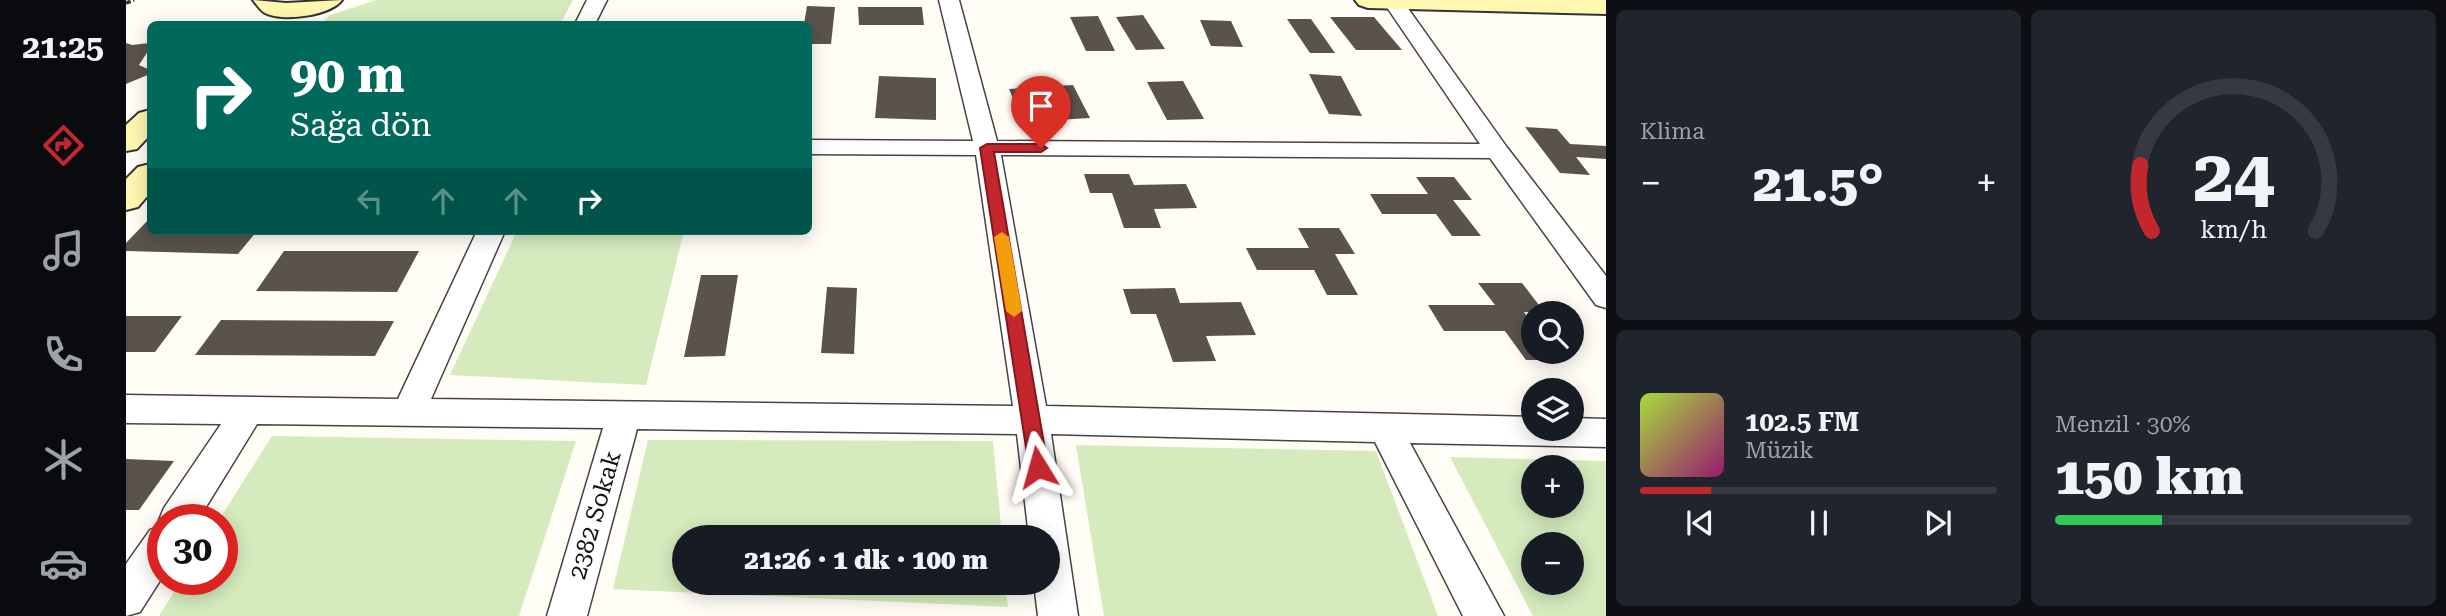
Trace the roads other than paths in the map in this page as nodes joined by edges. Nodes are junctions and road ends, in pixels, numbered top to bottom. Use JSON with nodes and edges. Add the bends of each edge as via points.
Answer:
{"nodes":[{"id":1,"x":597,"y":0,"type":"edge"},
{"id":2,"x":949,"y":0,"type":"edge"},
{"id":3,"x":1368,"y":0,"type":"edge"},
{"id":4,"x":1392,"y":0,"type":"edge"},
{"id":5,"x":1606,"y":6,"type":"edge"},
{"id":6,"x":311,"y":10,"type":"edge"},
{"id":7,"x":265,"y":11,"type":"edge"},
{"id":8,"x":586,"y":21,"type":"edge"},
{"id":9,"x":147,"y":122,"type":"edge"},
{"id":10,"x":126,"y":141,"type":"edge"},
{"id":11,"x":812,"y":147,"type":"edge"},
{"id":12,"x":987,"y":148,"type":"junction"},
{"id":13,"x":1497,"y":151,"type":"junction"},
{"id":14,"x":147,"y":177,"type":"edge"},
{"id":15,"x":126,"y":199,"type":"edge"},
{"id":16,"x":489,"y":235,"type":"edge"},
{"id":17,"x":1606,"y":297,"type":"edge"},
{"id":18,"x":126,"y":409,"type":"edge"},
{"id":19,"x":249,"y":410,"type":"junction"},
{"id":20,"x":409,"y":411,"type":"junction"},
{"id":21,"x":624,"y":414,"type":"junction"},
{"id":22,"x":1032,"y":420,"type":"junction"},
{"id":23,"x":1385,"y":428,"type":"junction"},
{"id":24,"x":1606,"y":433,"type":"edge"},
{"id":25,"x":187,"y":504,"type":"edge"},
{"id":26,"x":1046,"y":525,"type":"edge"},
{"id":27,"x":147,"y":566,"type":"edge"},
{"id":28,"x":1055,"y":595,"type":"edge"},
{"id":29,"x":126,"y":598,"type":"edge"},
{"id":30,"x":567,"y":616,"type":"edge"},
{"id":31,"x":1058,"y":616,"type":"edge"},
{"id":32,"x":1484,"y":616,"type":"edge"}],
"edges":[{"from":1,"to":8,"type":"street"},
{"from":2,"to":12,"type":"street"},
{"from":3,"to":4,"type":"street"},
{"from":4,"to":5,"type":"street"},
{"from":4,"to":13,"type":"street"},
{"from":6,"to":7,"type":"street"},
{"from":9,"to":10,"type":"street"},
{"from":11,"to":12,"type":"street"},
{"from":12,"to":13,"type":"street"},
{"from":12,"to":22,"type":"street"},
{"from":13,"to":17,"type":"street"},
{"from":14,"to":15,"type":"street"},
{"from":16,"to":20,"type":"street"},
{"from":18,"to":19,"type":"street"},
{"from":19,"to":20,"type":"street"},
{"from":19,"to":25,"type":"street"},
{"from":20,"to":21,"type":"street"},
{"from":21,"to":22,"type":"street"},
{"from":21,"to":30,"type":"street","name":"2382 Sokak"},
{"from":22,"to":23,"type":"street"},
{"from":22,"to":26,"type":"street"},
{"from":23,"to":24,"type":"street"},
{"from":23,"to":32,"type":"street"},
{"from":27,"to":29,"type":"street"},
{"from":28,"to":31,"type":"street"}]}
